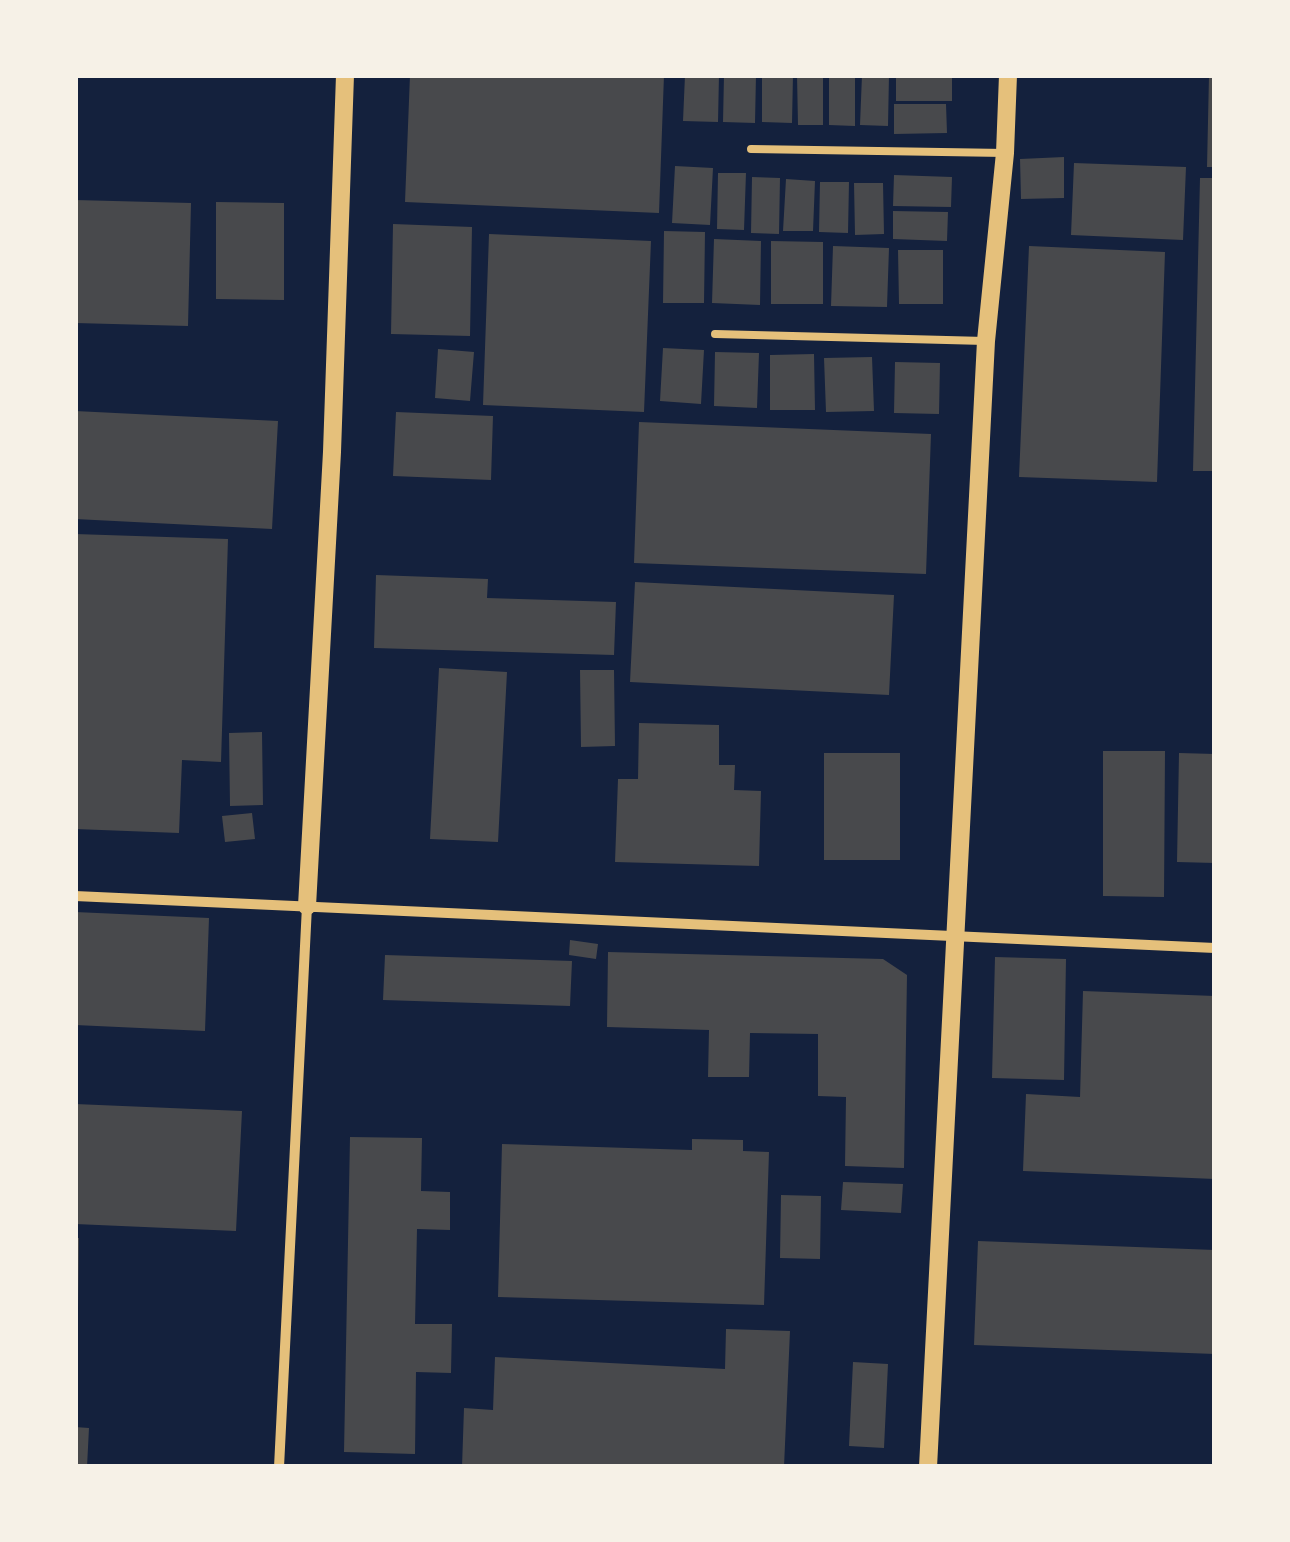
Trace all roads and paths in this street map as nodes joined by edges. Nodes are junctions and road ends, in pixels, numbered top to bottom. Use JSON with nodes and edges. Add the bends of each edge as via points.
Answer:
{"nodes":[{"id":1,"x":345,"y":75,"type":"edge"},
{"id":2,"x":1008,"y":75,"type":"edge"},
{"id":3,"x":751,"y":149,"type":"dead end"},
{"id":4,"x":1005,"y":153,"type":"junction"},
{"id":5,"x":715,"y":334,"type":"dead end"},
{"id":6,"x":986,"y":341,"type":"junction"},
{"id":7,"x":75,"y":896,"type":"edge"},
{"id":8,"x":308,"y":906,"type":"junction"},
{"id":9,"x":956,"y":936,"type":"junction"},
{"id":10,"x":1215,"y":948,"type":"edge"},
{"id":11,"x":279,"y":1467,"type":"edge"},
{"id":12,"x":928,"y":1467,"type":"edge"}],
"edges":[{"from":1,"to":8,"type":"street"},
{"from":2,"to":4,"type":"street"},
{"from":3,"to":4,"type":"lane"},
{"from":4,"to":6,"type":"street"},
{"from":5,"to":6,"type":"lane"},
{"from":6,"to":9,"type":"street"},
{"from":7,"to":8,"type":"street"},
{"from":8,"to":9,"type":"street"},
{"from":8,"to":11,"type":"street"},
{"from":9,"to":10,"type":"street"},
{"from":9,"to":12,"type":"street"}]}
